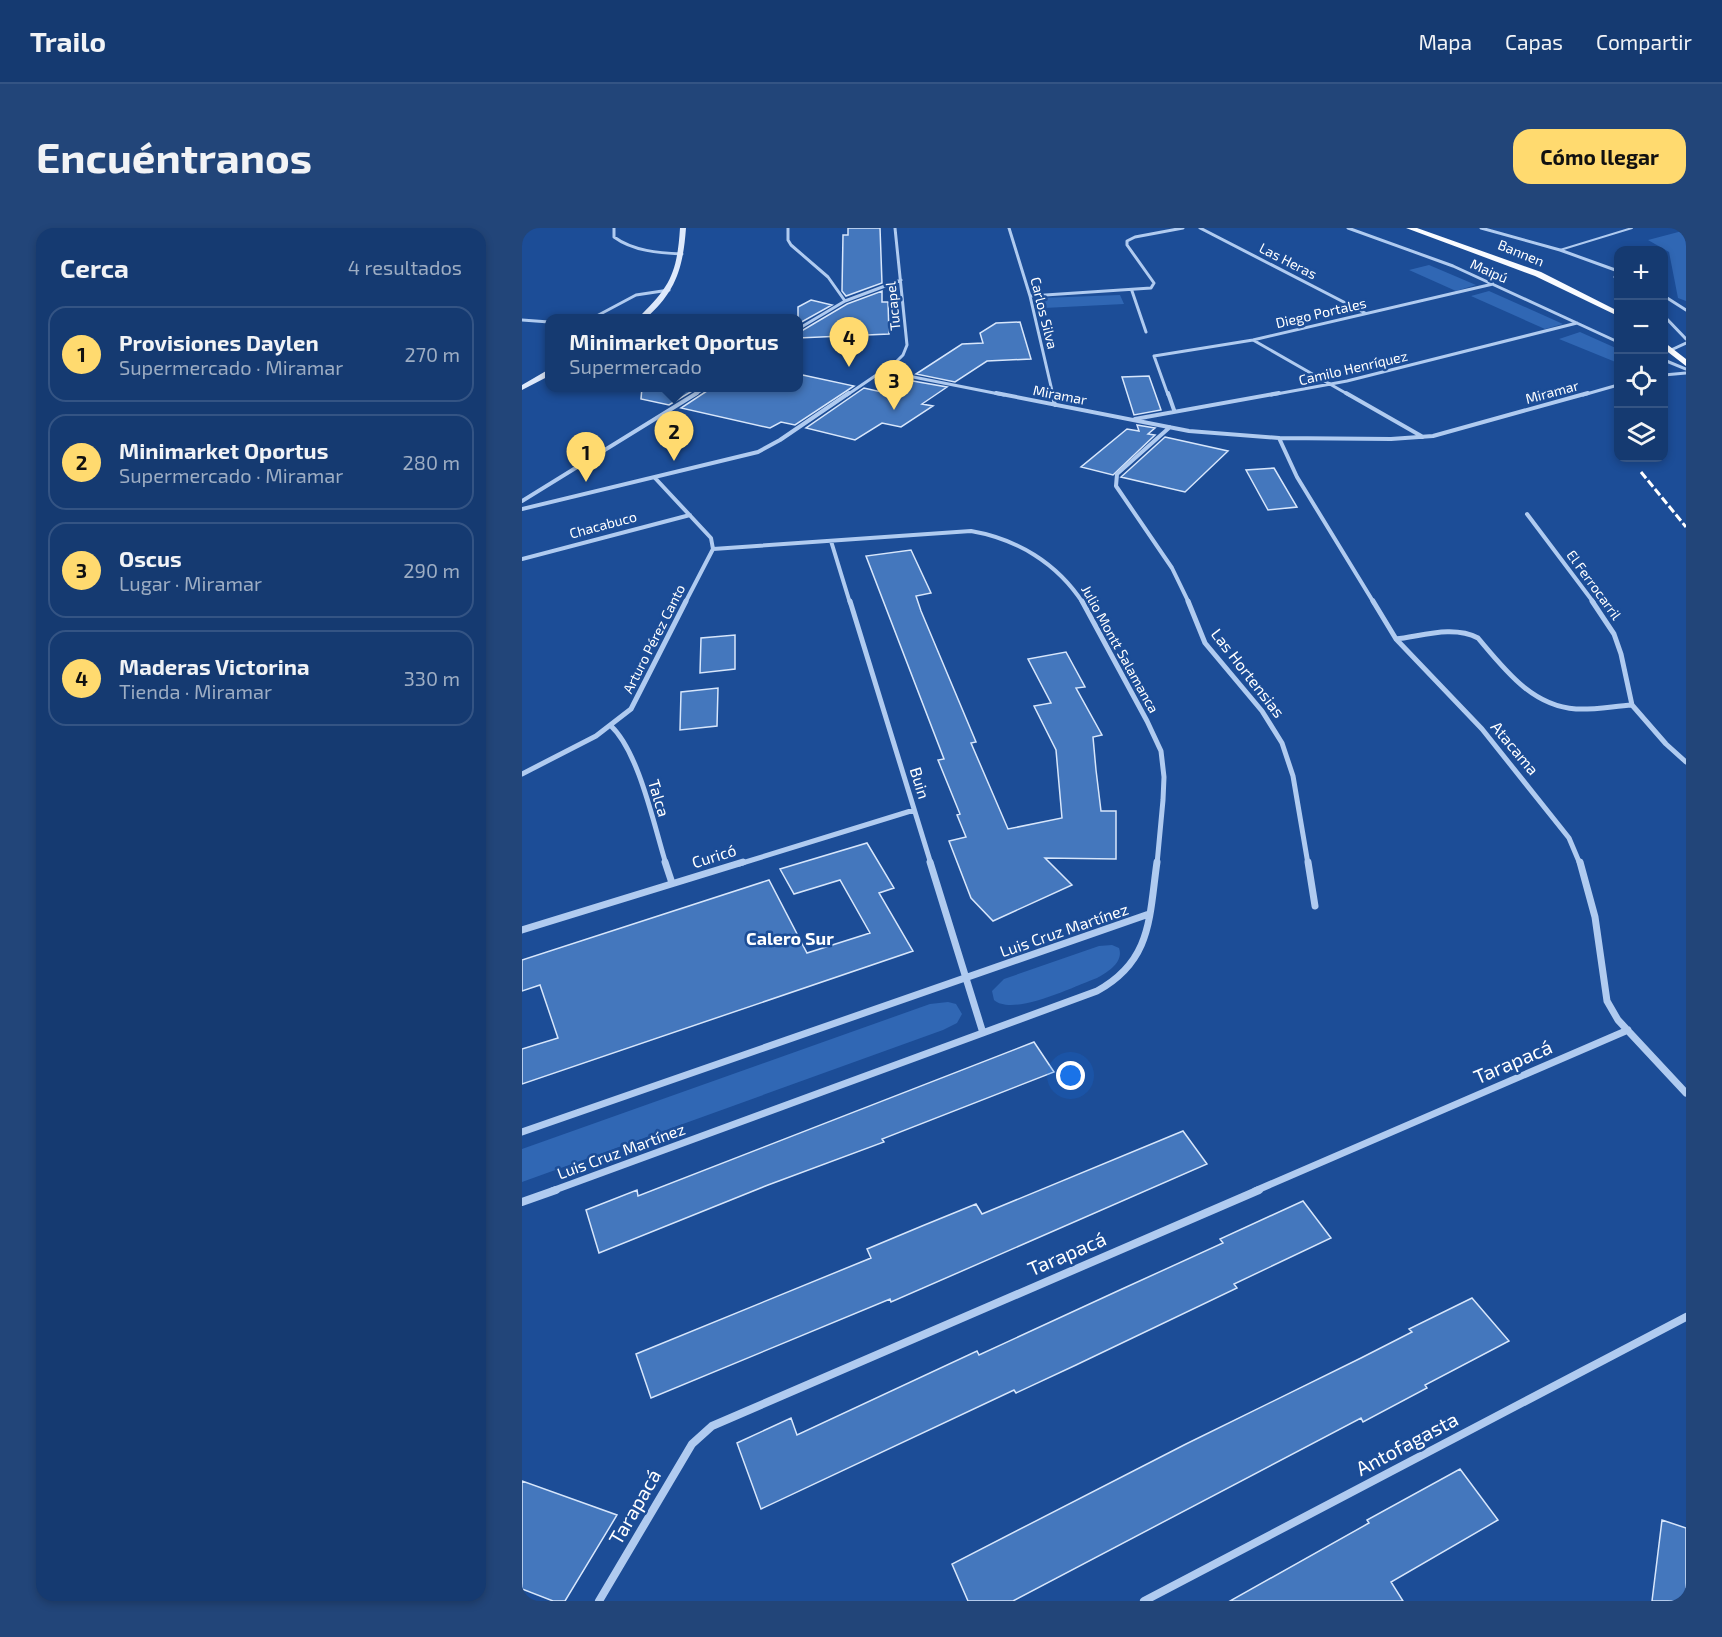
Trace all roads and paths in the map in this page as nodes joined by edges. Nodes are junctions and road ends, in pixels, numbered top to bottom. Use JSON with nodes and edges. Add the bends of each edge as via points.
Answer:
{"nodes":[{"id":1,"x":614,"y":228,"type":"edge"},
{"id":2,"x":683,"y":228,"type":"edge"},
{"id":3,"x":788,"y":228,"type":"edge"},
{"id":4,"x":895,"y":228,"type":"edge"},
{"id":5,"x":1009,"y":228,"type":"edge"},
{"id":6,"x":1183,"y":228,"type":"edge"},
{"id":7,"x":1200,"y":228,"type":"edge"},
{"id":8,"x":1348,"y":228,"type":"edge"},
{"id":9,"x":1410,"y":228,"type":"edge"},
{"id":10,"x":1481,"y":228,"type":"edge"},
{"id":11,"x":1632,"y":228,"type":"edge"},
{"id":12,"x":1560,"y":250,"type":"junction"},
{"id":13,"x":682,"y":254,"type":"junction"},
{"id":14,"x":1614,"y":270,"type":"edge"},
{"id":15,"x":901,"y":280,"type":"junction"},
{"id":16,"x":1493,"y":284,"type":"junction"},
{"id":17,"x":669,"y":290,"type":"junction"},
{"id":18,"x":1132,"y":291,"type":"junction"},
{"id":19,"x":1030,"y":296,"type":"junction"},
{"id":20,"x":1668,"y":299,"type":"edge"},
{"id":21,"x":845,"y":301,"type":"junction"},
{"id":22,"x":1686,"y":310,"type":"edge"},
{"id":23,"x":1614,"y":312,"type":"edge"},
{"id":24,"x":1365,"y":313,"type":"junction"},
{"id":25,"x":599,"y":314,"type":"edge"},
{"id":26,"x":645,"y":314,"type":"edge"},
{"id":27,"x":522,"y":320,"type":"edge"},
{"id":28,"x":1668,"y":321,"type":"edge"},
{"id":29,"x":545,"y":322,"type":"edge"},
{"id":30,"x":1577,"y":323,"type":"junction"},
{"id":31,"x":803,"y":326,"type":"edge"},
{"id":32,"x":1146,"y":332,"type":"dead end"},
{"id":33,"x":1252,"y":340,"type":"junction"},
{"id":34,"x":1614,"y":340,"type":"edge"},
{"id":35,"x":1686,"y":341,"type":"edge"},
{"id":36,"x":1668,"y":347,"type":"edge"},
{"id":37,"x":1668,"y":348,"type":"edge"},
{"id":38,"x":1668,"y":362,"type":"edge"},
{"id":39,"x":1686,"y":363,"type":"edge"},
{"id":40,"x":883,"y":371,"type":"junction"},
{"id":41,"x":1686,"y":371,"type":"edge"},
{"id":42,"x":1668,"y":374,"type":"edge"},
{"id":43,"x":545,"y":375,"type":"edge"},
{"id":44,"x":1331,"y":385,"type":"junction"},
{"id":45,"x":1614,"y":386,"type":"edge"},
{"id":46,"x":522,"y":388,"type":"edge"},
{"id":47,"x":697,"y":392,"type":"edge"},
{"id":48,"x":1055,"y":405,"type":"junction"},
{"id":49,"x":1174,"y":410,"type":"junction"},
{"id":50,"x":1131,"y":420,"type":"junction"},
{"id":51,"x":1170,"y":427,"type":"junction"},
{"id":52,"x":1424,"y":437,"type":"junction"},
{"id":53,"x":1279,"y":438,"type":"junction"},
{"id":54,"x":655,"y":478,"type":"junction"},
{"id":55,"x":522,"y":501,"type":"edge"},
{"id":56,"x":522,"y":509,"type":"edge"},
{"id":57,"x":1527,"y":514,"type":"dead end"},
{"id":58,"x":690,"y":515,"type":"junction"},
{"id":59,"x":831,"y":541,"type":"junction"},
{"id":60,"x":713,"y":549,"type":"junction"},
{"id":61,"x":522,"y":559,"type":"edge"},
{"id":62,"x":1396,"y":639,"type":"junction"},
{"id":63,"x":1632,"y":705,"type":"junction"},
{"id":64,"x":611,"y":726,"type":"junction"},
{"id":65,"x":1686,"y":762,"type":"edge"},
{"id":66,"x":522,"y":774,"type":"edge"},
{"id":67,"x":914,"y":810,"type":"junction"},
{"id":68,"x":672,"y":883,"type":"junction"},
{"id":69,"x":1315,"y":906,"type":"dead end"},
{"id":70,"x":1149,"y":914,"type":"junction"},
{"id":71,"x":522,"y":930,"type":"edge"},
{"id":72,"x":966,"y":978,"type":"junction"},
{"id":73,"x":1628,"y":1030,"type":"junction"},
{"id":74,"x":983,"y":1033,"type":"junction"},
{"id":75,"x":1686,"y":1093,"type":"edge"},
{"id":76,"x":522,"y":1132,"type":"edge"},
{"id":77,"x":522,"y":1202,"type":"edge"},
{"id":78,"x":1686,"y":1317,"type":"edge"},
{"id":79,"x":599,"y":1601,"type":"edge"},
{"id":80,"x":1144,"y":1601,"type":"edge"}],
"edges":[{"from":1,"to":13,"type":"street","via":[[614,237],[622,242]]},
{"from":2,"to":13,"type":"main road"},
{"from":3,"to":21,"type":"street","via":[[790,245],[828,277]]},
{"from":4,"to":15,"type":"street","name":"Tucapel"},
{"from":5,"to":19,"type":"street","name":"Carlos Silva"},
{"from":6,"to":18,"type":"street","via":[[1127,242],[1154,285]]},
{"from":7,"to":24,"type":"street","name":"Las Heras"},
{"from":8,"to":16,"type":"street","name":"Maipú"},
{"from":9,"to":23,"type":"main road","name":"Bannen","via":[[1538,274]]},
{"from":10,"to":12,"type":"street"},
{"from":11,"to":12,"type":"lane"},
{"from":12,"to":14,"type":"street"},
{"from":13,"to":17,"type":"main road"},
{"from":15,"to":21,"type":"street"},
{"from":15,"to":40,"type":"street","name":"Tucapel","via":[[907,345],[903,355]]},
{"from":16,"to":24,"type":"street","name":"Diego Portales"},
{"from":16,"to":30,"type":"street","name":"Maipú"},
{"from":17,"to":25,"type":"street","via":[[636,295]]},
{"from":17,"to":26,"type":"main road"},
{"from":18,"to":19,"type":"street"},
{"from":18,"to":32,"type":"street"},
{"from":19,"to":48,"type":"street","name":"Carlos Silva"},
{"from":20,"to":22,"type":"street"},
{"from":21,"to":31,"type":"street"},
{"from":24,"to":33,"type":"street","name":"Diego Portales"},
{"from":27,"to":29,"type":"street"},
{"from":28,"to":35,"type":"street"},
{"from":30,"to":34,"type":"street","name":"Maipú"},
{"from":30,"to":44,"type":"street","name":"Camilo Henríquez"},
{"from":33,"to":44,"type":"street"},
{"from":33,"to":49,"type":"street","name":"Diego Portales","via":[[1154,356]]},
{"from":35,"to":36,"type":"street"},
{"from":37,"to":39,"type":"main road"},
{"from":38,"to":41,"type":"street"},
{"from":40,"to":48,"type":"street","name":"Miramar"},
{"from":40,"to":54,"type":"street","via":[[770,446],[736,459]]},
{"from":41,"to":42,"type":"street"},
{"from":43,"to":46,"type":"main road"},
{"from":44,"to":49,"type":"street","name":"Camilo Henríquez"},
{"from":44,"to":52,"type":"street"},
{"from":45,"to":52,"type":"street","name":"Miramar"},
{"from":47,"to":55,"type":"street"},
{"from":48,"to":50,"type":"street","name":"Miramar"},
{"from":49,"to":50,"type":"street","name":"Camilo Henríquez"},
{"from":50,"to":51,"type":"street","name":"Miramar"},
{"from":51,"to":53,"type":"street","name":"Miramar"},
{"from":51,"to":69,"type":"street","name":"Las Hortensias","via":[[1117,474],[1116,486],[1172,568],[1205,643],[1262,711],[1282,743],[1293,776]]},
{"from":52,"to":53,"type":"street","name":"Miramar"},
{"from":53,"to":62,"type":"street","name":"Atacama","via":[[1297,477]]},
{"from":54,"to":56,"type":"street"},
{"from":54,"to":58,"type":"street"},
{"from":57,"to":63,"type":"street","name":"El Ferrocarril","via":[[1614,634]]},
{"from":58,"to":60,"type":"street","via":[[711,538]]},
{"from":58,"to":61,"type":"street","name":"Chacabuco"},
{"from":59,"to":60,"type":"street","name":"Julio Montt Salamanca"},
{"from":59,"to":67,"type":"street","name":"Buin"},
{"from":59,"to":70,"type":"street","name":"Julio Montt Salamanca","via":[[984,532],[1016,544],[1068,582],[1152,732],[1163,761],[1164,788]]},
{"from":60,"to":64,"type":"street","name":"Arturo Pérez Canto","via":[[636,701]]},
{"from":62,"to":63,"type":"street","via":[[1470,633],[1525,689],[1548,703],[1582,710]]},
{"from":62,"to":73,"type":"street","name":"Atacama","via":[[1482,729],[1569,838],[1587,879],[1607,1001]]},
{"from":63,"to":65,"type":"street","name":"El Ferrocarril"},
{"from":64,"to":66,"type":"street","name":"Arturo Pérez Canto"},
{"from":64,"to":68,"type":"street","name":"Talca","via":[[622,736],[632,756]]},
{"from":67,"to":68,"type":"street","name":"Curicó"},
{"from":67,"to":72,"type":"street","name":"Buin"},
{"from":68,"to":71,"type":"street","name":"Curicó"},
{"from":70,"to":72,"type":"street","name":"Luis Cruz Martínez"},
{"from":70,"to":74,"type":"street","name":"Luis Cruz Martínez","via":[[1138,954],[1119,978],[1097,991]]},
{"from":72,"to":74,"type":"street","name":"Buin"},
{"from":72,"to":76,"type":"street","name":"Luis Cruz Martínez"},
{"from":73,"to":75,"type":"street","name":"Atacama"},
{"from":73,"to":79,"type":"street","name":"Tarapacá","via":[[712,1426],[692,1444]]},
{"from":74,"to":77,"type":"street","name":"Luis Cruz Martínez"},
{"from":78,"to":80,"type":"street","name":"Antofagasta"}]}
